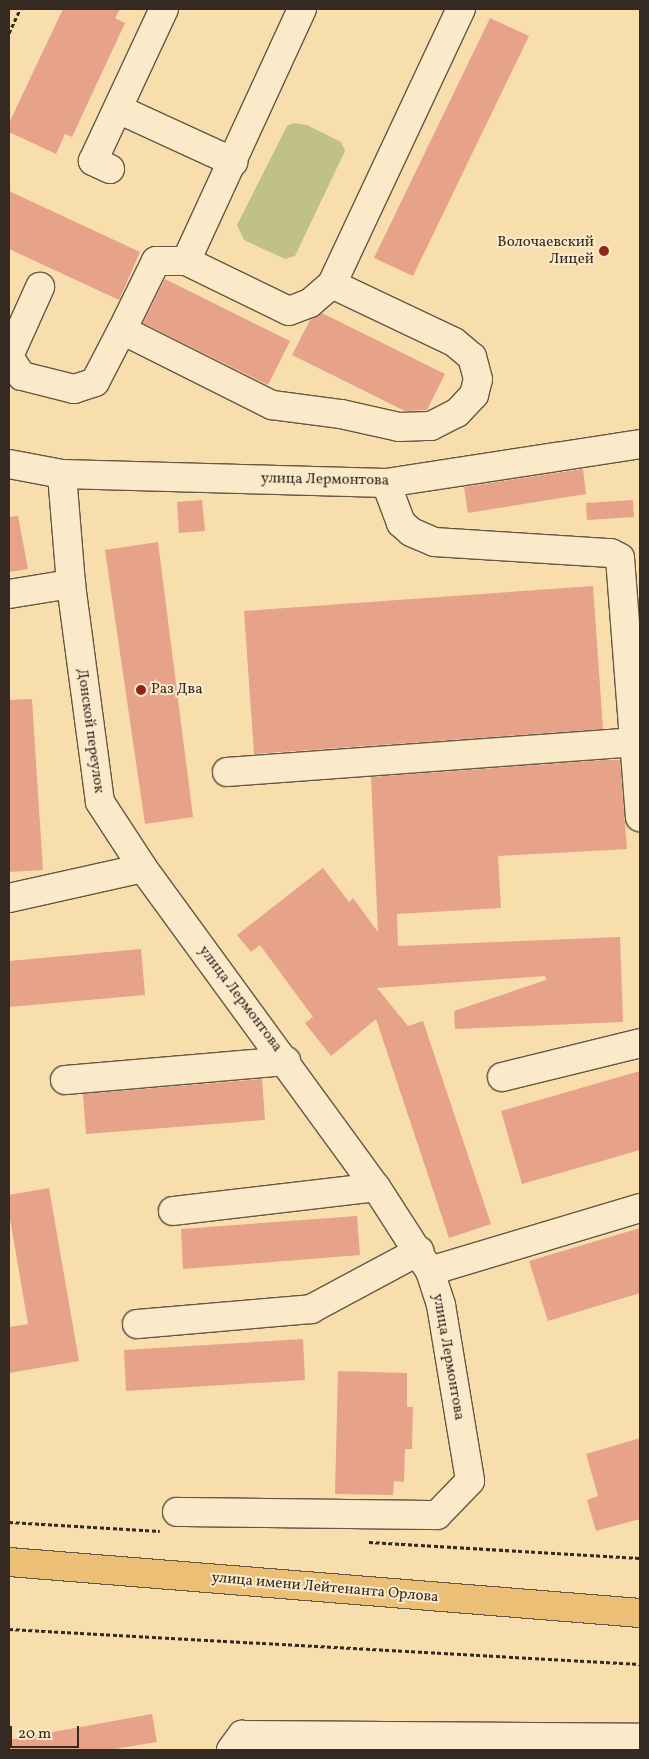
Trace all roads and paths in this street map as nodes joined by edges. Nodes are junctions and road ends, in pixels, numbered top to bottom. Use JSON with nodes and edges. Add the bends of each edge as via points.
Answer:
{"nodes":[{"id":1,"x":20,"y":9,"type":"edge"},
{"id":2,"x":164,"y":9,"type":"edge"},
{"id":3,"x":461,"y":9,"type":"edge"},
{"id":4,"x":296,"y":11,"type":"edge"},
{"id":5,"x":9,"y":33,"type":"edge"},
{"id":6,"x":118,"y":109,"type":"junction"},
{"id":7,"x":233,"y":162,"type":"junction"},
{"id":8,"x":110,"y":169,"type":"dead end"},
{"id":9,"x":186,"y":262,"type":"junction"},
{"id":10,"x":332,"y":284,"type":"junction"},
{"id":11,"x":40,"y":287,"type":"dead end"},
{"id":12,"x":122,"y":330,"type":"junction"},
{"id":13,"x":9,"y":356,"type":"edge"},
{"id":14,"x":640,"y":444,"type":"edge"},
{"id":15,"x":9,"y":464,"type":"edge"},
{"id":16,"x":62,"y":474,"type":"junction"},
{"id":17,"x":386,"y":483,"type":"junction"},
{"id":18,"x":71,"y":584,"type":"junction"},
{"id":19,"x":9,"y":594,"type":"edge"},
{"id":20,"x":633,"y":617,"type":"edge"},
{"id":21,"x":632,"y":742,"type":"junction"},
{"id":22,"x":227,"y":772,"type":"dead end"},
{"id":23,"x":640,"y":816,"type":"edge"},
{"id":24,"x":143,"y":868,"type":"junction"},
{"id":25,"x":9,"y":898,"type":"edge"},
{"id":26,"x":640,"y":1043,"type":"edge"},
{"id":27,"x":286,"y":1061,"type":"junction"},
{"id":28,"x":502,"y":1077,"type":"dead end"},
{"id":29,"x":65,"y":1080,"type":"dead end"},
{"id":30,"x":376,"y":1187,"type":"junction"},
{"id":31,"x":640,"y":1208,"type":"edge"},
{"id":32,"x":173,"y":1211,"type":"dead end"},
{"id":33,"x":425,"y":1261,"type":"junction"},
{"id":34,"x":137,"y":1324,"type":"dead end"},
{"id":35,"x":177,"y":1512,"type":"dead end"},
{"id":36,"x":9,"y":1562,"type":"edge"},
{"id":37,"x":640,"y":1613,"type":"edge"},
{"id":38,"x":9,"y":1629,"type":"edge"},
{"id":39,"x":640,"y":1664,"type":"edge"},
{"id":40,"x":640,"y":1738,"type":"edge"},
{"id":41,"x":230,"y":1750,"type":"edge"}],
"edges":[{"from":1,"to":5,"type":"path"},
{"from":2,"to":6,"type":"street"},
{"from":3,"to":10,"type":"street"},
{"from":4,"to":7,"type":"street"},
{"from":6,"to":7,"type":"street"},
{"from":6,"to":8,"type":"street","via":[[93,161]]},
{"from":7,"to":9,"type":"street"},
{"from":9,"to":10,"type":"street","via":[[289,311],[310,303]]},
{"from":9,"to":12,"type":"street","via":[[156,261]]},
{"from":10,"to":12,"type":"street","via":[[454,342],[472,357],[478,379],[474,396],[457,413],[431,426],[399,427],[341,414],[272,405]]},
{"from":11,"to":13,"type":"street"},
{"from":12,"to":13,"type":"street","via":[[95,382],[74,389],[22,376]]},
{"from":14,"to":17,"type":"street","name":"улица Лермонтова"},
{"from":15,"to":16,"type":"street","name":"улица Лермонтова"},
{"from":16,"to":17,"type":"street","name":"улица Лермонтова"},
{"from":16,"to":18,"type":"street","name":"Донской переулок"},
{"from":17,"to":20,"type":"street","via":[[400,523],[434,542],[616,554],[622,562]]},
{"from":18,"to":19,"type":"street"},
{"from":18,"to":24,"type":"street","name":"Донской переулок","via":[[100,802]]},
{"from":20,"to":21,"type":"street"},
{"from":21,"to":22,"type":"street"},
{"from":21,"to":23,"type":"street"},
{"from":24,"to":25,"type":"street"},
{"from":24,"to":27,"type":"street","name":"улица Лермонтова"},
{"from":26,"to":28,"type":"street"},
{"from":27,"to":29,"type":"street"},
{"from":27,"to":30,"type":"street","name":"улица Лермонтова"},
{"from":30,"to":32,"type":"street"},
{"from":30,"to":33,"type":"street","name":"улица Лермонтова"},
{"from":31,"to":33,"type":"street"},
{"from":33,"to":34,"type":"street","via":[[311,1309]]},
{"from":33,"to":35,"type":"street","name":"улица Лермонтова","via":[[441,1305],[470,1481],[437,1515]]},
{"from":36,"to":37,"type":"main road","name":"улица имени Лейтенанта Орлова"},
{"from":38,"to":39,"type":"path"},
{"from":40,"to":41,"type":"street","via":[[242,1735]]}]}
